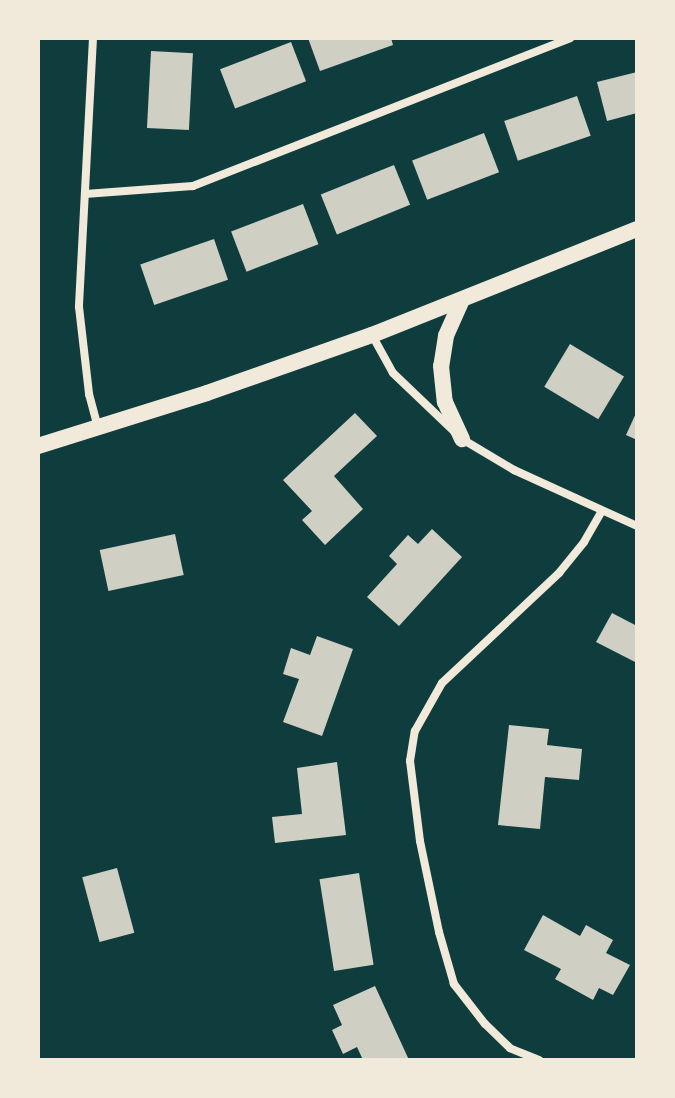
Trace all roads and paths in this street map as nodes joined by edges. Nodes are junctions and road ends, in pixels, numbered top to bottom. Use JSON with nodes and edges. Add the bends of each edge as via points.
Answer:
{"nodes":[{"id":1,"x":93,"y":38,"type":"edge"},
{"id":2,"x":570,"y":38,"type":"edge"},
{"id":3,"x":85,"y":194,"type":"junction"},
{"id":4,"x":637,"y":229,"type":"edge"},
{"id":5,"x":461,"y":302,"type":"junction"},
{"id":6,"x":372,"y":335,"type":"junction"},
{"id":7,"x":98,"y":428,"type":"junction"},
{"id":8,"x":462,"y":439,"type":"junction"},
{"id":9,"x":38,"y":446,"type":"edge"},
{"id":10,"x":602,"y":511,"type":"junction"},
{"id":11,"x":637,"y":526,"type":"edge"},
{"id":12,"x":539,"y":1060,"type":"edge"}],
"edges":[{"from":1,"to":3,"type":"street"},
{"from":2,"to":3,"type":"street","via":[[193,186]]},
{"from":3,"to":7,"type":"street","via":[[79,307]]},
{"from":4,"to":5,"type":"main road"},
{"from":5,"to":6,"type":"main road"},
{"from":5,"to":8,"type":"main road","via":[[446,336],[441,366],[445,402]]},
{"from":6,"to":7,"type":"main road"},
{"from":6,"to":8,"type":"street","via":[[393,373]]},
{"from":7,"to":9,"type":"main road"},
{"from":8,"to":10,"type":"street"},
{"from":10,"to":11,"type":"street"},
{"from":10,"to":12,"type":"street","via":[[559,573],[442,683],[415,731],[410,761],[420,841],[454,984],[510,1048]]}]}
